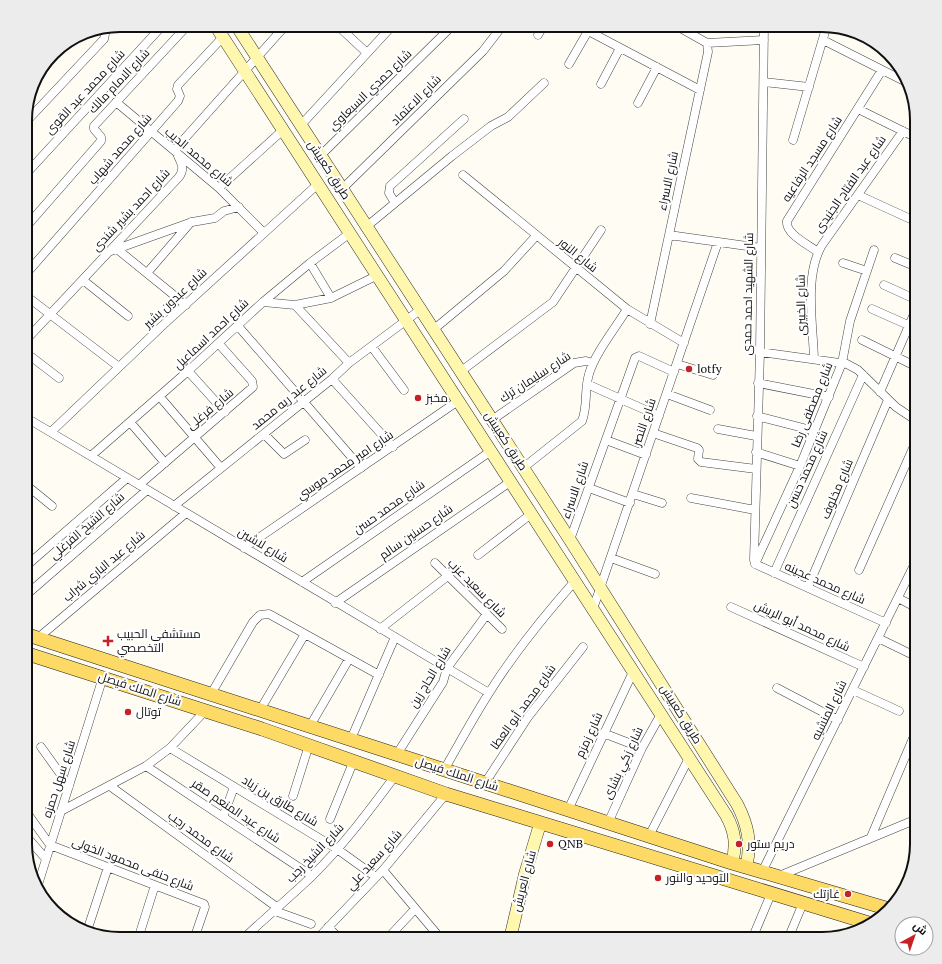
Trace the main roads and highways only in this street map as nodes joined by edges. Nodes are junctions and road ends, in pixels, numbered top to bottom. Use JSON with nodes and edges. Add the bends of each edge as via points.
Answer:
{"nodes":[{"id":1,"x":32,"y":636,"type":"edge"},
{"id":2,"x":75,"y":650,"type":"junction"},
{"id":3,"x":32,"y":655,"type":"edge"},
{"id":4,"x":69,"y":667,"type":"junction"},
{"id":5,"x":883,"y":907,"type":"edge"},
{"id":6,"x":863,"y":921,"type":"edge"}],
"edges":[{"from":1,"to":2,"type":"main road","name":"شارع الملك فيصل"},
{"from":2,"to":4,"type":"main road"},
{"from":2,"to":5,"type":"main road","name":"شارع الملك فيصل","via":[[732,863]]},
{"from":3,"to":4,"type":"main road","name":"شارع الملك فيصل"},
{"from":4,"to":6,"type":"main road","name":"شارع الملك فيصل","via":[[206,710],[446,794]]}]}
